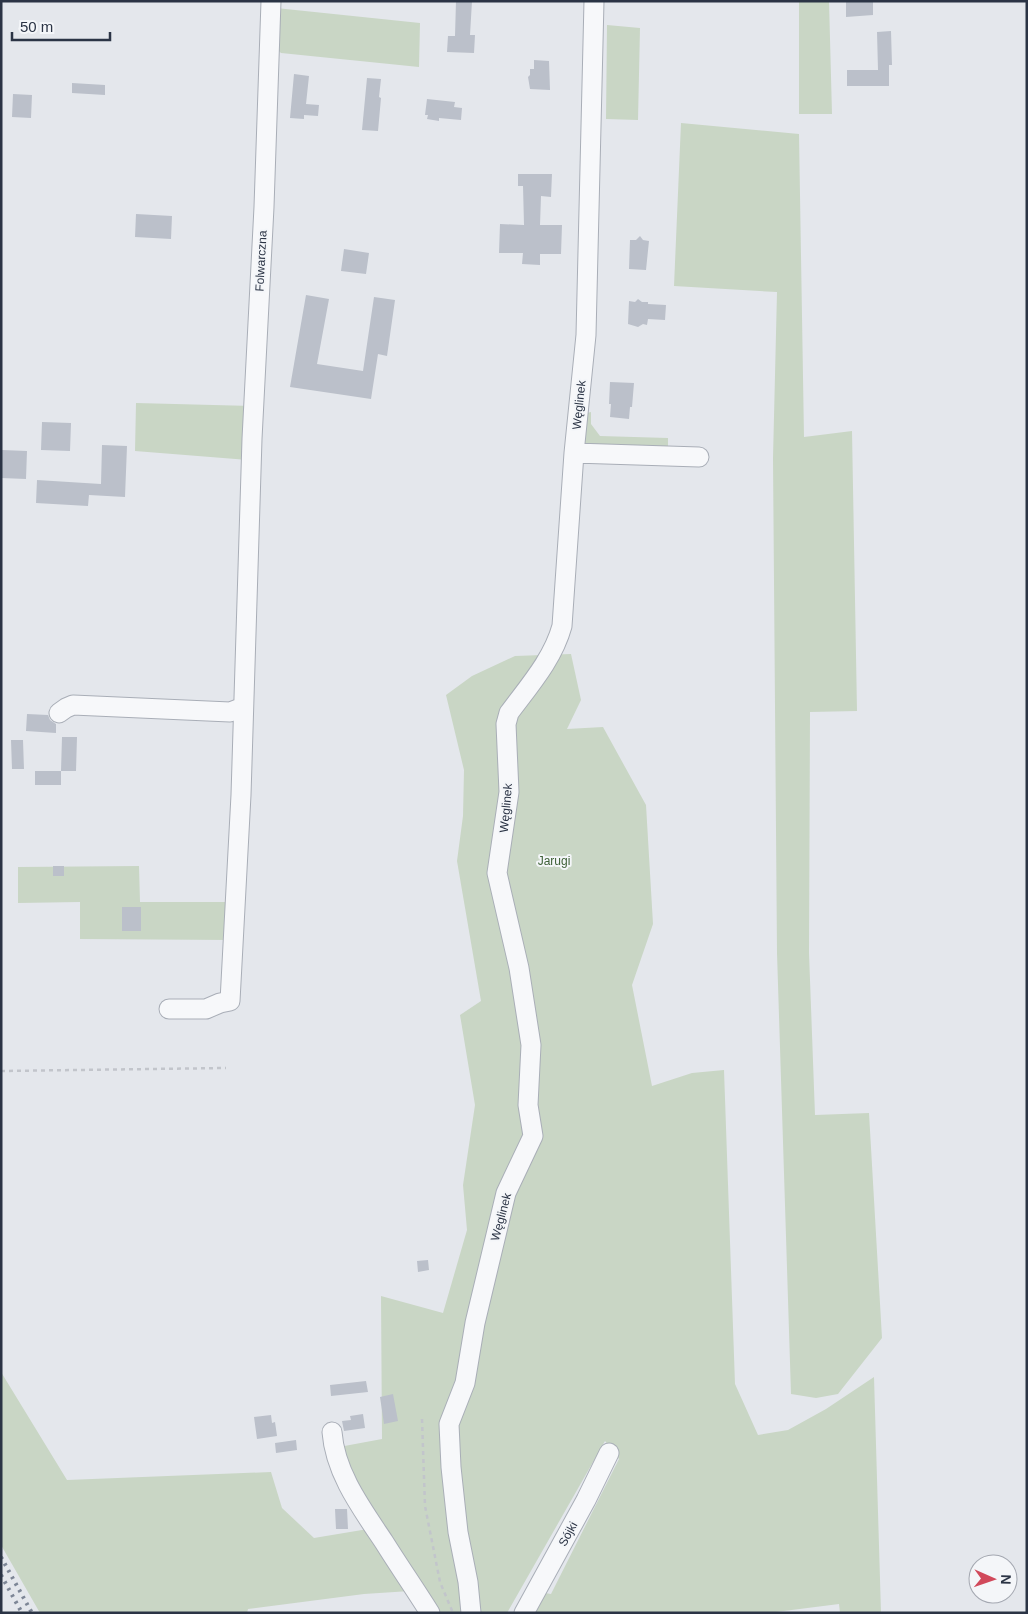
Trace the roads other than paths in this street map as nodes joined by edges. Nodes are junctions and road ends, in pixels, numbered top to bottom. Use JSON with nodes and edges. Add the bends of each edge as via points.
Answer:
{"nodes":[{"id":1,"x":271,"y":1,"type":"edge"},
{"id":2,"x":594,"y":1,"type":"edge"},
{"id":3,"x":574,"y":453,"type":"junction"},
{"id":4,"x":699,"y":457,"type":"dead end"},
{"id":5,"x":243,"y":707,"type":"junction"},
{"id":6,"x":59,"y":713,"type":"dead end"},
{"id":7,"x":169,"y":1009,"type":"dead end"},
{"id":8,"x":332,"y":1432,"type":"dead end"},
{"id":9,"x":609,"y":1453,"type":"dead end"},
{"id":10,"x":430,"y":1613,"type":"edge"},
{"id":11,"x":471,"y":1613,"type":"edge"},
{"id":12,"x":524,"y":1613,"type":"edge"}],
"edges":[{"from":1,"to":5,"type":"street","name":"Folwarczna"},
{"from":2,"to":3,"type":"street","name":"Węglinek","via":[[586,335]]},
{"from":3,"to":4,"type":"street"},
{"from":3,"to":11,"type":"street","name":"Węglinek","via":[[562,626],[558,642],[509,713],[506,724],[509,792],[497,873],[519,968],[530,1045],[528,1105],[534,1136],[506,1193],[475,1323],[465,1383],[449,1424],[458,1532]]},
{"from":5,"to":6,"type":"street","via":[[230,712],[73,705]]},
{"from":5,"to":7,"type":"street","name":"Folwarczna","via":[[230,1001],[206,1009]]},
{"from":8,"to":10,"type":"street","via":[[333,1448],[346,1480]]},
{"from":9,"to":12,"type":"street","name":"Sójki"}]}
